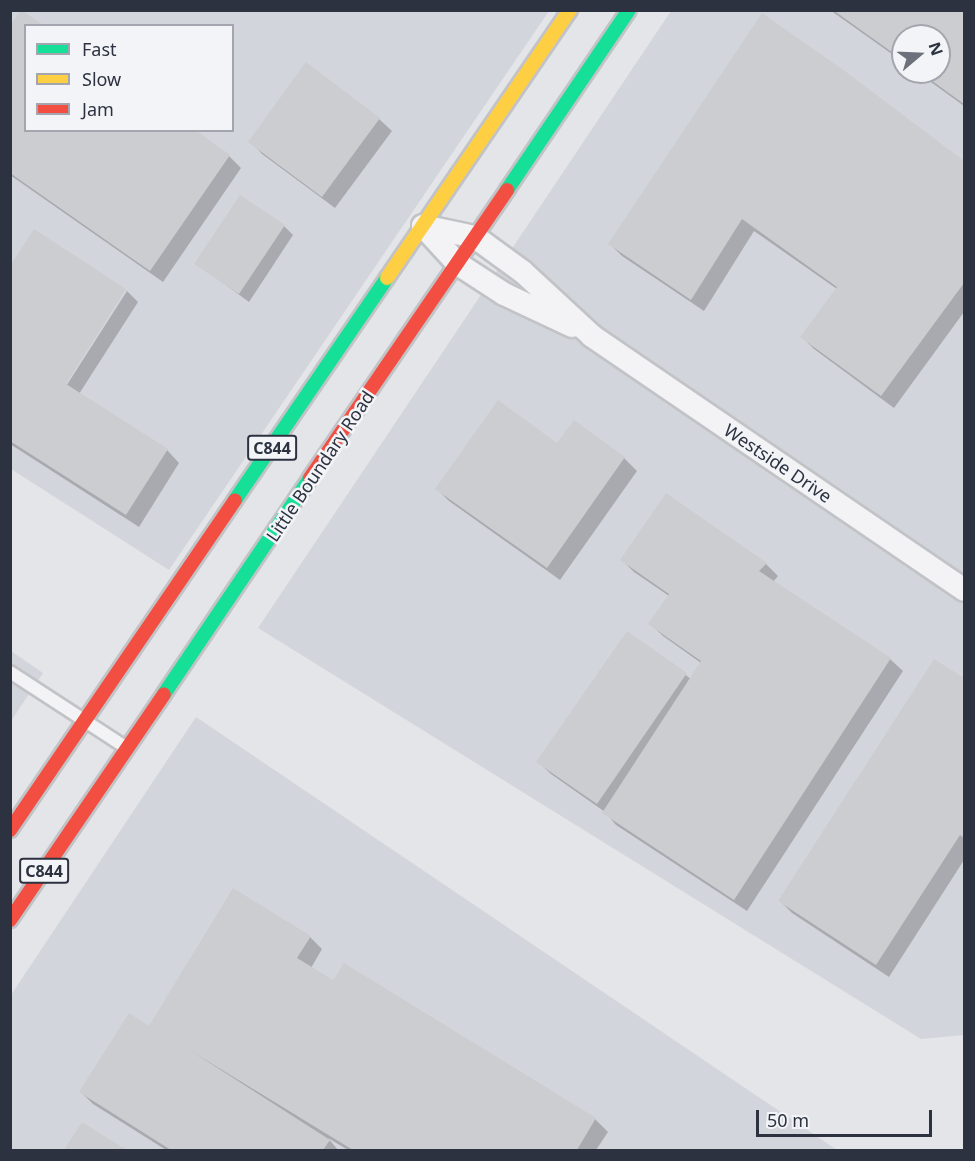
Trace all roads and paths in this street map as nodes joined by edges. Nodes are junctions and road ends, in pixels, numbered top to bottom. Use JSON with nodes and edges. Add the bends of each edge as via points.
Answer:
{"nodes":[{"id":1,"x":570,"y":10,"type":"edge"},
{"id":2,"x":629,"y":10,"type":"edge"},
{"id":3,"x":423,"y":226,"type":"junction"},
{"id":4,"x":475,"y":237,"type":"junction"},
{"id":5,"x":458,"y":264,"type":"junction"},
{"id":6,"x":592,"y":336,"type":"junction"},
{"id":7,"x":964,"y":590,"type":"edge"},
{"id":8,"x":10,"y":672,"type":"edge"},
{"id":9,"x":86,"y":721,"type":"junction"},
{"id":10,"x":128,"y":749,"type":"junction"},
{"id":11,"x":10,"y":830,"type":"edge"},
{"id":12,"x":10,"y":920,"type":"edge"}],
"edges":[{"from":1,"to":3,"type":"main road","number":"C844"},
{"from":2,"to":4,"type":"main road","name":"Little Boundary Road","number":"C844"},
{"from":3,"to":4,"type":"street","name":"Westside Drive"},
{"from":3,"to":5,"type":"street","name":"Westside Drive"},
{"from":3,"to":9,"type":"main road","number":"C844"},
{"from":4,"to":5,"type":"main road","name":"Little Boundary Road","number":"C844"},
{"from":4,"to":6,"type":"street","name":"Westside Drive","via":[[523,272]]},
{"from":5,"to":6,"type":"street","name":"Westside Drive","via":[[504,294]]},
{"from":5,"to":10,"type":"main road","name":"Little Boundary Road","number":"C844"},
{"from":6,"to":7,"type":"street","name":"Westside Drive"},
{"from":8,"to":9,"type":"lane"},
{"from":9,"to":10,"type":"lane"},
{"from":9,"to":11,"type":"main road","number":"C844"},
{"from":10,"to":12,"type":"main road","name":"Little Boundary Road","number":"C844"}]}
